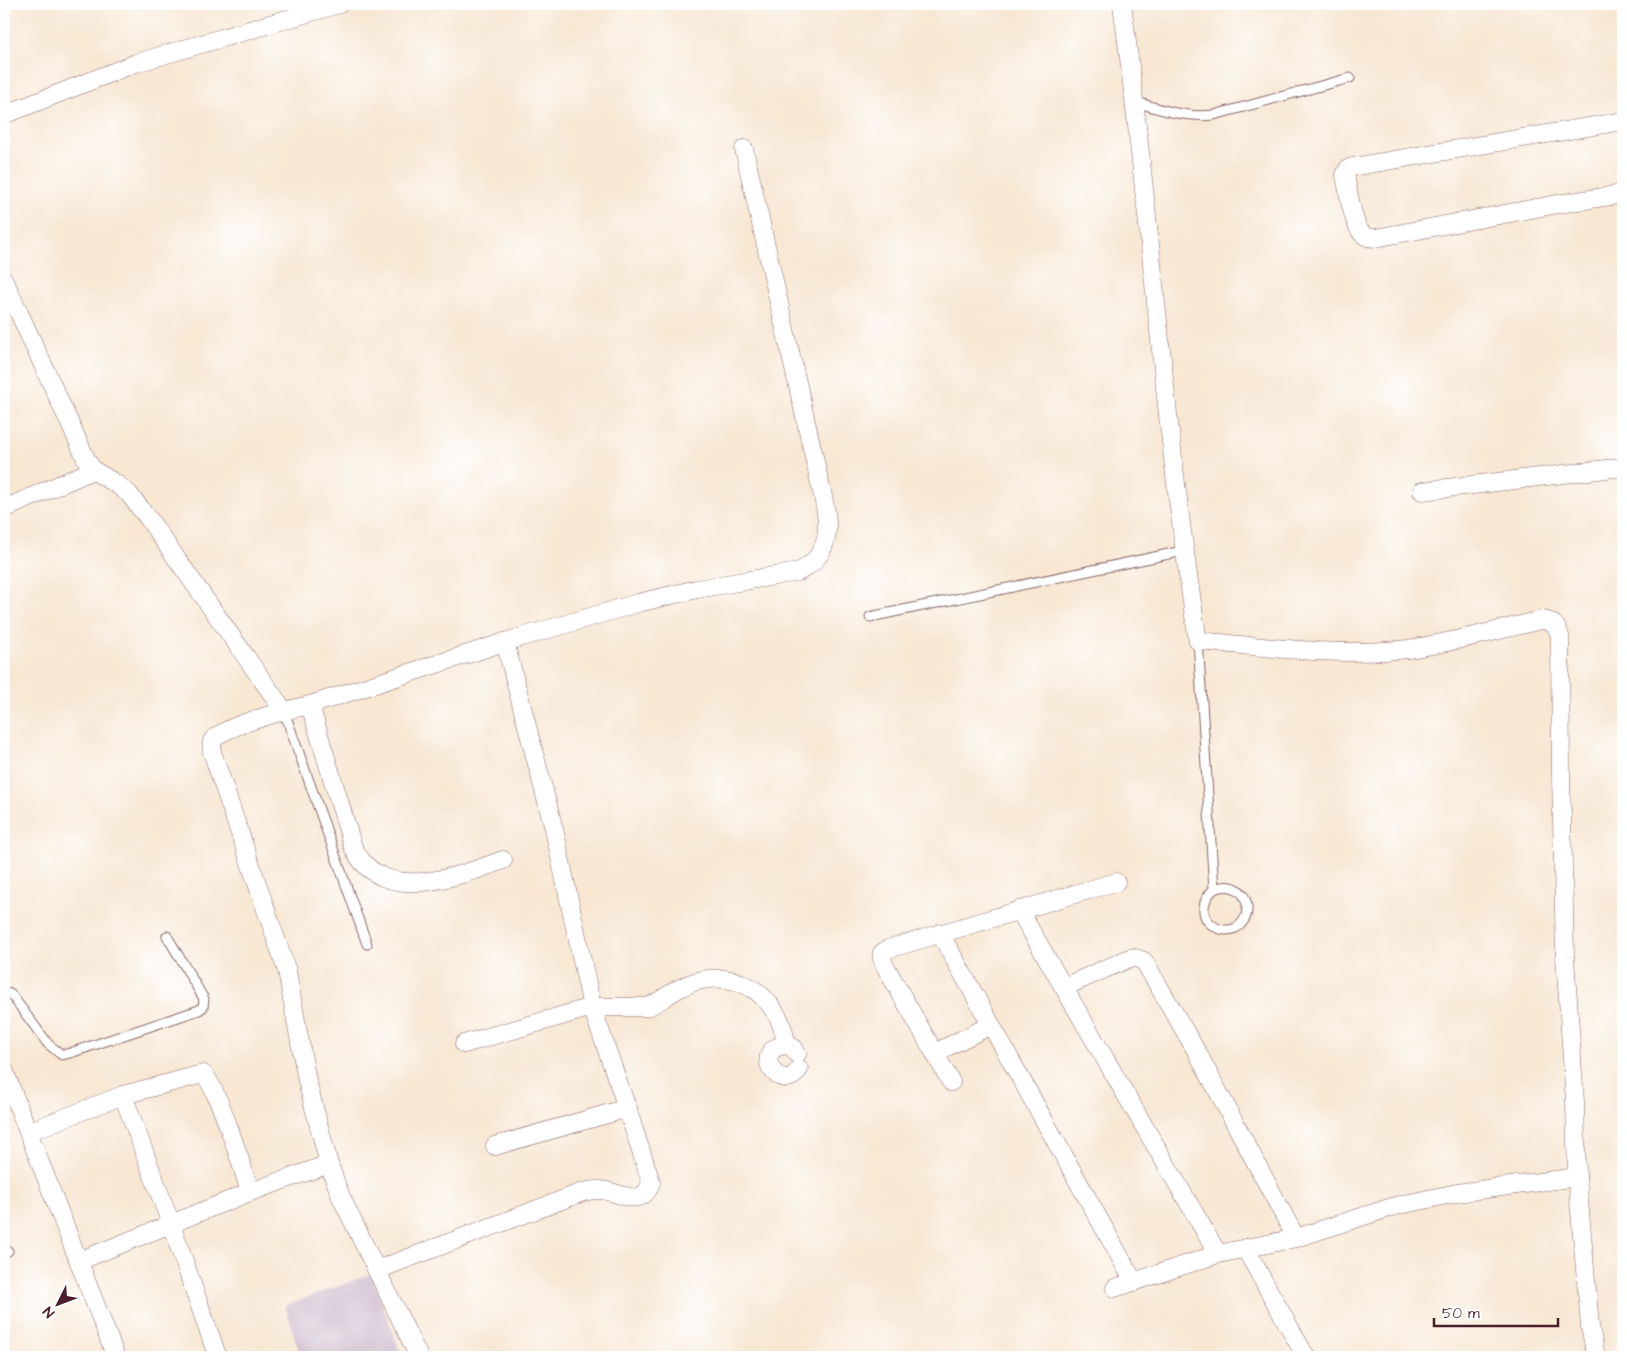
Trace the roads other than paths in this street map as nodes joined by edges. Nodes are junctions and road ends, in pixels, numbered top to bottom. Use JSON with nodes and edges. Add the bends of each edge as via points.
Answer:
{"nodes":[{"id":1,"x":339,"y":4,"type":"edge"},
{"id":2,"x":1122,"y":4,"type":"edge"},
{"id":3,"x":300,"y":10,"type":"edge"},
{"id":4,"x":1350,"y":78,"type":"dead end"},
{"id":5,"x":1136,"y":102,"type":"junction"},
{"id":6,"x":4,"y":115,"type":"edge"},
{"id":7,"x":1623,"y":121,"type":"edge"},
{"id":8,"x":744,"y":148,"type":"dead end"},
{"id":9,"x":1623,"y":194,"type":"edge"},
{"id":10,"x":4,"y":280,"type":"edge"},
{"id":11,"x":1623,"y":467,"type":"edge"},
{"id":12,"x":93,"y":470,"type":"junction"},
{"id":13,"x":1422,"y":491,"type":"dead end"},
{"id":14,"x":4,"y":509,"type":"edge"},
{"id":15,"x":1183,"y":550,"type":"junction"},
{"id":16,"x":870,"y":617,"type":"dead end"},
{"id":17,"x":1198,"y":641,"type":"junction"},
{"id":18,"x":504,"y":642,"type":"junction"},
{"id":19,"x":310,"y":705,"type":"junction"},
{"id":20,"x":284,"y":710,"type":"junction"},
{"id":21,"x":503,"y":860,"type":"dead end"},
{"id":22,"x":1116,"y":882,"type":"dead end"},
{"id":23,"x":1214,"y":889,"type":"junction"},
{"id":24,"x":1019,"y":910,"type":"junction"},
{"id":25,"x":940,"y":934,"type":"junction"},
{"id":26,"x":167,"y":936,"type":"dead end"},
{"id":27,"x":367,"y":944,"type":"dead end"},
{"id":28,"x":1064,"y":988,"type":"junction"},
{"id":29,"x":4,"y":992,"type":"edge"},
{"id":30,"x":592,"y":1007,"type":"junction"},
{"id":31,"x":991,"y":1024,"type":"junction"},
{"id":32,"x":464,"y":1044,"type":"dead end"},
{"id":33,"x":934,"y":1053,"type":"junction"},
{"id":34,"x":794,"y":1056,"type":"dead end"},
{"id":35,"x":4,"y":1070,"type":"edge"},
{"id":36,"x":951,"y":1082,"type":"dead end"},
{"id":37,"x":124,"y":1095,"type":"junction"},
{"id":38,"x":628,"y":1108,"type":"junction"},
{"id":39,"x":28,"y":1132,"type":"junction"},
{"id":40,"x":495,"y":1146,"type":"dead end"},
{"id":41,"x":329,"y":1164,"type":"junction"},
{"id":42,"x":1577,"y":1177,"type":"junction"},
{"id":43,"x":250,"y":1192,"type":"junction"},
{"id":44,"x":172,"y":1224,"type":"junction"},
{"id":45,"x":1296,"y":1238,"type":"junction"},
{"id":46,"x":1245,"y":1248,"type":"junction"},
{"id":47,"x":1218,"y":1254,"type":"junction"},
{"id":48,"x":79,"y":1261,"type":"junction"},
{"id":49,"x":377,"y":1270,"type":"junction"},
{"id":50,"x":1134,"y":1282,"type":"junction"},
{"id":51,"x":1116,"y":1288,"type":"dead end"},
{"id":52,"x":217,"y":1355,"type":"dead end"},
{"id":53,"x":116,"y":1357,"type":"edge"},
{"id":54,"x":419,"y":1357,"type":"edge"},
{"id":55,"x":1306,"y":1357,"type":"edge"},
{"id":56,"x":1596,"y":1357,"type":"edge"}],
"edges":[{"from":1,"to":3,"type":"street"},
{"from":2,"to":5,"type":"street"},
{"from":3,"to":6,"type":"street","via":[[136,63]]},
{"from":4,"to":5,"type":"lane","via":[[1214,115],[1170,112]]},
{"from":5,"to":15,"type":"street"},
{"from":7,"to":9,"type":"street","via":[[1352,167],[1345,175],[1359,229],[1366,237],[1375,238]]},
{"from":8,"to":18,"type":"street","via":[[818,470],[828,529],[826,544],[807,568],[798,572],[667,595]]},
{"from":10,"to":12,"type":"street"},
{"from":11,"to":13,"type":"street"},
{"from":12,"to":14,"type":"street"},
{"from":12,"to":20,"type":"street","via":[[129,494]]},
{"from":15,"to":16,"type":"lane"},
{"from":15,"to":17,"type":"street"},
{"from":17,"to":23,"type":"lane"},
{"from":17,"to":42,"type":"street","via":[[1324,651],[1397,650],[1434,645],[1542,620],[1555,625],[1560,636],[1565,957]]},
{"from":18,"to":19,"type":"street"},
{"from":18,"to":30,"type":"street","via":[[554,829]]},
{"from":19,"to":20,"type":"street"},
{"from":19,"to":21,"type":"street","via":[[354,847],[362,863],[370,870],[385,878],[401,881],[442,880]]},
{"from":20,"to":27,"type":"lane"},
{"from":20,"to":41,"type":"street","via":[[224,732],[214,738],[211,746],[287,971],[307,1081]]},
{"from":22,"to":24,"type":"street"},
{"from":23,"to":23,"type":"lane","via":[[1231,886],[1244,896],[1247,913],[1237,927],[1220,929],[1206,919],[1204,902]]},
{"from":24,"to":25,"type":"street"},
{"from":24,"to":28,"type":"street"},
{"from":25,"to":31,"type":"street"},
{"from":25,"to":33,"type":"street","via":[[888,949],[881,956]]},
{"from":26,"to":29,"type":"lane","via":[[204,999],[199,1010],[62,1055],[48,1044],[13,997]]},
{"from":28,"to":45,"type":"street","via":[[1130,958],[1144,961],[1197,1052]]},
{"from":28,"to":47,"type":"street"},
{"from":30,"to":32,"type":"street"},
{"from":30,"to":34,"type":"street","via":[[646,1007],[681,988],[709,980],[742,982],[775,1011]]},
{"from":30,"to":38,"type":"street"},
{"from":31,"to":33,"type":"street"},
{"from":31,"to":50,"type":"street"},
{"from":33,"to":36,"type":"street"},
{"from":35,"to":39,"type":"street"},
{"from":37,"to":39,"type":"street"},
{"from":37,"to":43,"type":"street","via":[[206,1075],[228,1126]]},
{"from":37,"to":44,"type":"street"},
{"from":38,"to":40,"type":"street"},
{"from":38,"to":49,"type":"street","via":[[651,1182],[644,1195],[637,1198],[600,1190],[583,1192]]},
{"from":39,"to":48,"type":"street"},
{"from":41,"to":43,"type":"street"},
{"from":41,"to":49,"type":"street","via":[[341,1197]]},
{"from":42,"to":45,"type":"street","via":[[1457,1193],[1395,1206]]},
{"from":42,"to":56,"type":"street","via":[[1590,1326]]},
{"from":43,"to":44,"type":"street"},
{"from":44,"to":48,"type":"street"},
{"from":44,"to":52,"type":"street"},
{"from":45,"to":46,"type":"street"},
{"from":46,"to":47,"type":"street"},
{"from":46,"to":55,"type":"street"},
{"from":47,"to":50,"type":"street"},
{"from":48,"to":53,"type":"street"},
{"from":49,"to":54,"type":"street"},
{"from":50,"to":51,"type":"street"}]}
